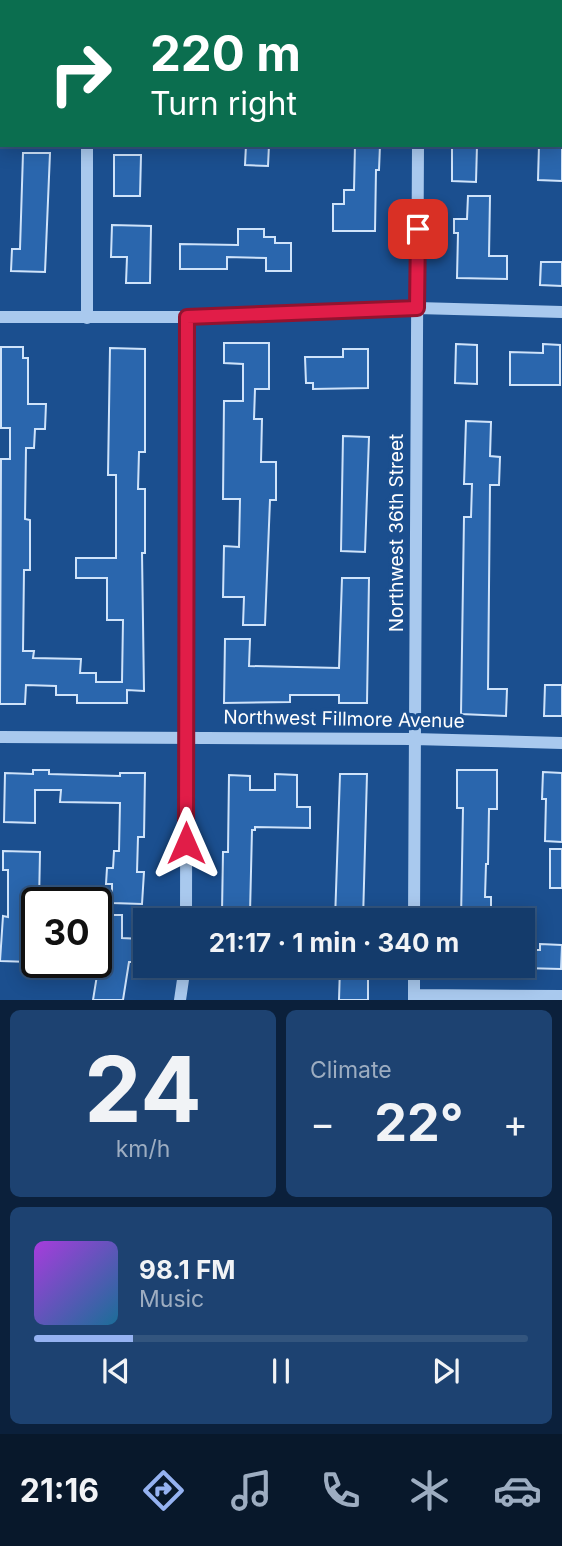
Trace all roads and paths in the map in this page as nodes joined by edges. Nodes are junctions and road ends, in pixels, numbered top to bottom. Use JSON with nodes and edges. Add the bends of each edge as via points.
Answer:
{"nodes":[{"id":1,"x":87,"y":147,"type":"edge"},
{"id":2,"x":418,"y":147,"type":"edge"},
{"id":3,"x":417,"y":308,"type":"junction"},
{"id":4,"x":562,"y":312,"type":"edge"},
{"id":5,"x":0,"y":317,"type":"edge"},
{"id":6,"x":87,"y":317,"type":"junction"},
{"id":7,"x":187,"y":317,"type":"junction"},
{"id":8,"x":0,"y":737,"type":"edge"},
{"id":9,"x":186,"y":739,"type":"junction"},
{"id":10,"x":414,"y":739,"type":"junction"},
{"id":11,"x":562,"y":743,"type":"edge"},
{"id":12,"x":186,"y":908,"type":"edge"},
{"id":13,"x":414,"y":908,"type":"edge"},
{"id":14,"x":183,"y":978,"type":"edge"},
{"id":15,"x":414,"y":978,"type":"edge"},
{"id":16,"x":562,"y":996,"type":"edge"},
{"id":17,"x":414,"y":997,"type":"edge"},
{"id":18,"x":180,"y":1000,"type":"edge"}],
"edges":[{"from":1,"to":6,"type":"street"},
{"from":2,"to":3,"type":"street","name":"Northwest 36th Street"},
{"from":3,"to":4,"type":"street"},
{"from":3,"to":7,"type":"street"},
{"from":3,"to":10,"type":"street","name":"Northwest 36th Street"},
{"from":5,"to":6,"type":"street"},
{"from":6,"to":7,"type":"street"},
{"from":7,"to":9,"type":"street"},
{"from":8,"to":9,"type":"street","name":"Northwest Fillmore Avenue"},
{"from":9,"to":10,"type":"street","name":"Northwest Fillmore Avenue"},
{"from":9,"to":12,"type":"street"},
{"from":10,"to":11,"type":"street","name":"Northwest Fillmore Avenue"},
{"from":10,"to":13,"type":"street","name":"Northwest 36th Street"},
{"from":14,"to":18,"type":"street"},
{"from":15,"to":17,"type":"street"},
{"from":16,"to":17,"type":"street"}]}
